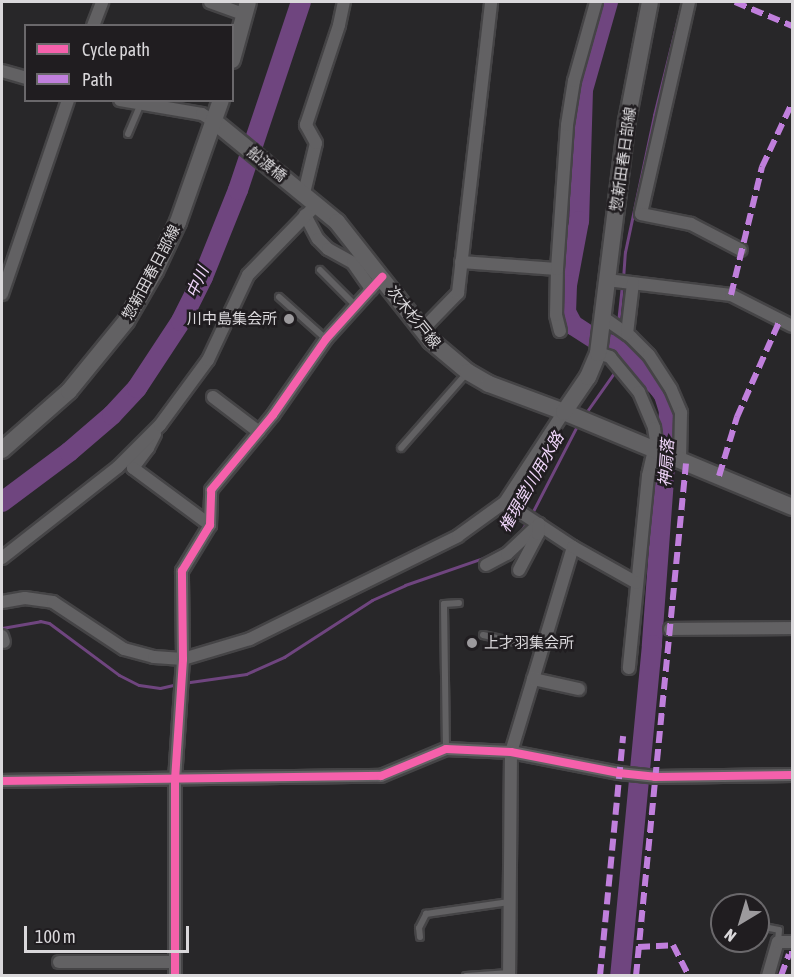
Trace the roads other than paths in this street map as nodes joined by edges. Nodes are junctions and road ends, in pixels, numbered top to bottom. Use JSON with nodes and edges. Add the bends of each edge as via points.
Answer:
{"nodes":[{"id":1,"x":102,"y":2,"type":"edge"},
{"id":2,"x":210,"y":2,"type":"edge"},
{"id":3,"x":344,"y":2,"type":"edge"},
{"id":4,"x":352,"y":2,"type":"edge"},
{"id":5,"x":491,"y":2,"type":"edge"},
{"id":6,"x":596,"y":2,"type":"edge"},
{"id":7,"x":650,"y":2,"type":"edge"},
{"id":8,"x":689,"y":2,"type":"edge"},
{"id":9,"x":246,"y":8,"type":"edge"},
{"id":10,"x":339,"y":18,"type":"junction"},
{"id":11,"x":94,"y":24,"type":"edge"},
{"id":12,"x":234,"y":53,"type":"edge"},
{"id":13,"x":2,"y":71,"type":"edge"},
{"id":14,"x":24,"y":77,"type":"edge"},
{"id":15,"x":67,"y":102,"type":"edge"},
{"id":16,"x":130,"y":102,"type":"edge"},
{"id":17,"x":220,"y":102,"type":"edge"},
{"id":18,"x":141,"y":104,"type":"junction"},
{"id":19,"x":215,"y":122,"type":"junction"},
{"id":20,"x":128,"y":134,"type":"dead end"},
{"id":21,"x":302,"y":192,"type":"junction"},
{"id":22,"x":311,"y":210,"type":"junction"},
{"id":23,"x":741,"y":250,"type":"dead end"},
{"id":24,"x":461,"y":262,"type":"junction"},
{"id":25,"x":556,"y":268,"type":"junction"},
{"id":26,"x":321,"y":270,"type":"dead end"},
{"id":27,"x":607,"y":280,"type":"junction"},
{"id":28,"x":376,"y":283,"type":"junction"},
{"id":29,"x":633,"y":283,"type":"junction"},
{"id":30,"x":3,"y":286,"type":"edge"},
{"id":31,"x":279,"y":297,"type":"dead end"},
{"id":32,"x":356,"y":306,"type":"junction"},
{"id":33,"x":604,"y":318,"type":"junction"},
{"id":34,"x":792,"y":326,"type":"edge"},
{"id":35,"x":422,"y":330,"type":"junction"},
{"id":36,"x":560,"y":331,"type":"dead end"},
{"id":37,"x":627,"y":334,"type":"junction"},
{"id":38,"x":326,"y":339,"type":"junction"},
{"id":39,"x":598,"y":353,"type":"junction"},
{"id":40,"x":468,"y":372,"type":"junction"},
{"id":41,"x":213,"y":397,"type":"dead end"},
{"id":42,"x":564,"y":412,"type":"junction"},
{"id":43,"x":159,"y":425,"type":"junction"},
{"id":44,"x":259,"y":432,"type":"junction"},
{"id":45,"x":401,"y":448,"type":"dead end"},
{"id":46,"x":2,"y":450,"type":"edge"},
{"id":47,"x":654,"y":450,"type":"junction"},
{"id":48,"x":680,"y":461,"type":"junction"},
{"id":49,"x":506,"y":502,"type":"junction"},
{"id":50,"x":792,"y":507,"type":"edge"},
{"id":51,"x":539,"y":524,"type":"junction"},
{"id":52,"x":210,"y":525,"type":"junction"},
{"id":53,"x":573,"y":547,"type":"junction"},
{"id":54,"x":2,"y":558,"type":"edge"},
{"id":55,"x":486,"y":565,"type":"dead end"},
{"id":56,"x":519,"y":570,"type":"dead end"},
{"id":57,"x":637,"y":583,"type":"junction"},
{"id":58,"x":2,"y":603,"type":"edge"},
{"id":59,"x":459,"y":603,"type":"dead end"},
{"id":60,"x":670,"y":628,"type":"dead end"},
{"id":61,"x":792,"y":628,"type":"edge"},
{"id":62,"x":483,"y":635,"type":"dead end"},
{"id":63,"x":542,"y":648,"type":"junction"},
{"id":64,"x":183,"y":659,"type":"junction"},
{"id":65,"x":629,"y":668,"type":"dead end"},
{"id":66,"x":533,"y":679,"type":"junction"},
{"id":67,"x":579,"y":689,"type":"dead end"},
{"id":68,"x":446,"y":749,"type":"junction"},
{"id":69,"x":511,"y":752,"type":"junction"},
{"id":70,"x":792,"y":775,"type":"edge"},
{"id":71,"x":175,"y":780,"type":"junction"},
{"id":72,"x":2,"y":781,"type":"edge"},
{"id":73,"x":509,"y":902,"type":"junction"},
{"id":74,"x":770,"y":928,"type":"edge"},
{"id":75,"x":420,"y":937,"type":"dead end"},
{"id":76,"x":778,"y":942,"type":"junction"},
{"id":77,"x":792,"y":942,"type":"edge"},
{"id":78,"x":59,"y":962,"type":"dead end"},
{"id":79,"x":86,"y":962,"type":"junction"},
{"id":80,"x":142,"y":962,"type":"junction"},
{"id":81,"x":175,"y":962,"type":"junction"},
{"id":82,"x":509,"y":974,"type":"edge"},
{"id":83,"x":81,"y":975,"type":"edge"},
{"id":84,"x":141,"y":975,"type":"edge"},
{"id":85,"x":175,"y":975,"type":"edge"},
{"id":86,"x":466,"y":975,"type":"edge"},
{"id":87,"x":768,"y":975,"type":"edge"}],
"edges":[{"from":1,"to":11,"type":"street"},
{"from":2,"to":9,"type":"street"},
{"from":3,"to":10,"type":"street"},
{"from":4,"to":10,"type":"street"},
{"from":5,"to":24,"type":"street"},
{"from":6,"to":25,"type":"street","via":[[574,81],[567,126]]},
{"from":7,"to":27,"type":"main road","name":"惣新田春日部線","via":[[627,121]]},
{"from":8,"to":23,"type":"street","via":[[641,214],[691,224]]},
{"from":9,"to":12,"type":"main road"},
{"from":10,"to":21,"type":"street","via":[[306,125],[316,143]]},
{"from":13,"to":14,"type":"street"},
{"from":15,"to":30,"type":"street"},
{"from":16,"to":18,"type":"street"},
{"from":17,"to":19,"type":"main road"},
{"from":18,"to":19,"type":"street","via":[[202,114]]},
{"from":18,"to":20,"type":"lane"},
{"from":19,"to":21,"type":"main road","name":"船渡橋"},
{"from":19,"to":46,"type":"main road","name":"惣新田春日部線","via":[[168,246],[126,321],[69,391]]},
{"from":21,"to":22,"type":"main road","name":"次木杉戸線"},
{"from":22,"to":28,"type":"main road","name":"次木杉戸線","via":[[349,237]]},
{"from":22,"to":28,"type":"street","via":[[318,239]]},
{"from":22,"to":43,"type":"street","via":[[249,275],[208,360]]},
{"from":24,"to":25,"type":"street"},
{"from":24,"to":35,"type":"street","via":[[458,293]]},
{"from":25,"to":36,"type":"street"},
{"from":26,"to":32,"type":"lane"},
{"from":27,"to":29,"type":"street"},
{"from":27,"to":33,"type":"main road","name":"惣新田春日部線"},
{"from":28,"to":32,"type":"street"},
{"from":28,"to":35,"type":"main road","name":"次木杉戸線"},
{"from":29,"to":34,"type":"street","via":[[731,296]]},
{"from":29,"to":37,"type":"street"},
{"from":31,"to":38,"type":"lane"},
{"from":32,"to":38,"type":"street"},
{"from":33,"to":37,"type":"street"},
{"from":33,"to":39,"type":"main road","name":"惣新田春日部線"},
{"from":35,"to":40,"type":"main road","name":"次木杉戸線"},
{"from":37,"to":48,"type":"street","via":[[649,355],[677,401],[682,424]]},
{"from":38,"to":44,"type":"street"},
{"from":39,"to":42,"type":"main road","via":[[588,377]]},
{"from":39,"to":47,"type":"street","via":[[610,357],[642,397],[654,428]]},
{"from":40,"to":42,"type":"main road","name":"次木杉戸線"},
{"from":40,"to":45,"type":"lane"},
{"from":41,"to":44,"type":"street"},
{"from":42,"to":47,"type":"main road","name":"次木杉戸線"},
{"from":42,"to":49,"type":"street"},
{"from":43,"to":52,"type":"street","via":[[133,468]]},
{"from":43,"to":54,"type":"street","via":[[118,467]]},
{"from":44,"to":52,"type":"street","via":[[212,490]]},
{"from":47,"to":48,"type":"main road","name":"次木杉戸線"},
{"from":47,"to":57,"type":"street"},
{"from":48,"to":50,"type":"main road"},
{"from":49,"to":51,"type":"street"},
{"from":49,"to":64,"type":"street","via":[[458,536],[250,639]]},
{"from":51,"to":53,"type":"street"},
{"from":51,"to":55,"type":"street","via":[[507,554]]},
{"from":51,"to":56,"type":"street","via":[[538,534]]},
{"from":52,"to":64,"type":"street","via":[[182,571]]},
{"from":53,"to":57,"type":"street"},
{"from":53,"to":63,"type":"street"},
{"from":57,"to":65,"type":"street"},
{"from":58,"to":64,"type":"street","via":[[25,598],[53,602],[124,649]]},
{"from":59,"to":68,"type":"lane","via":[[444,604]]},
{"from":60,"to":61,"type":"street"},
{"from":62,"to":63,"type":"lane"},
{"from":63,"to":66,"type":"street"},
{"from":64,"to":71,"type":"street"},
{"from":66,"to":67,"type":"street"},
{"from":66,"to":69,"type":"street"},
{"from":68,"to":69,"type":"street"},
{"from":68,"to":71,"type":"street","via":[[381,776]]},
{"from":69,"to":70,"type":"street","via":[[655,777]]},
{"from":69,"to":73,"type":"street"},
{"from":71,"to":72,"type":"street"},
{"from":71,"to":81,"type":"street"},
{"from":73,"to":75,"type":"lane","via":[[426,914],[419,928]]},
{"from":73,"to":82,"type":"street"},
{"from":74,"to":76,"type":"lane","via":[[779,930]]},
{"from":76,"to":77,"type":"street"},
{"from":76,"to":87,"type":"street"},
{"from":78,"to":79,"type":"street"},
{"from":79,"to":80,"type":"street"},
{"from":79,"to":83,"type":"street"},
{"from":80,"to":81,"type":"street"},
{"from":80,"to":84,"type":"street"},
{"from":81,"to":85,"type":"street"},
{"from":82,"to":86,"type":"lane"}]}
